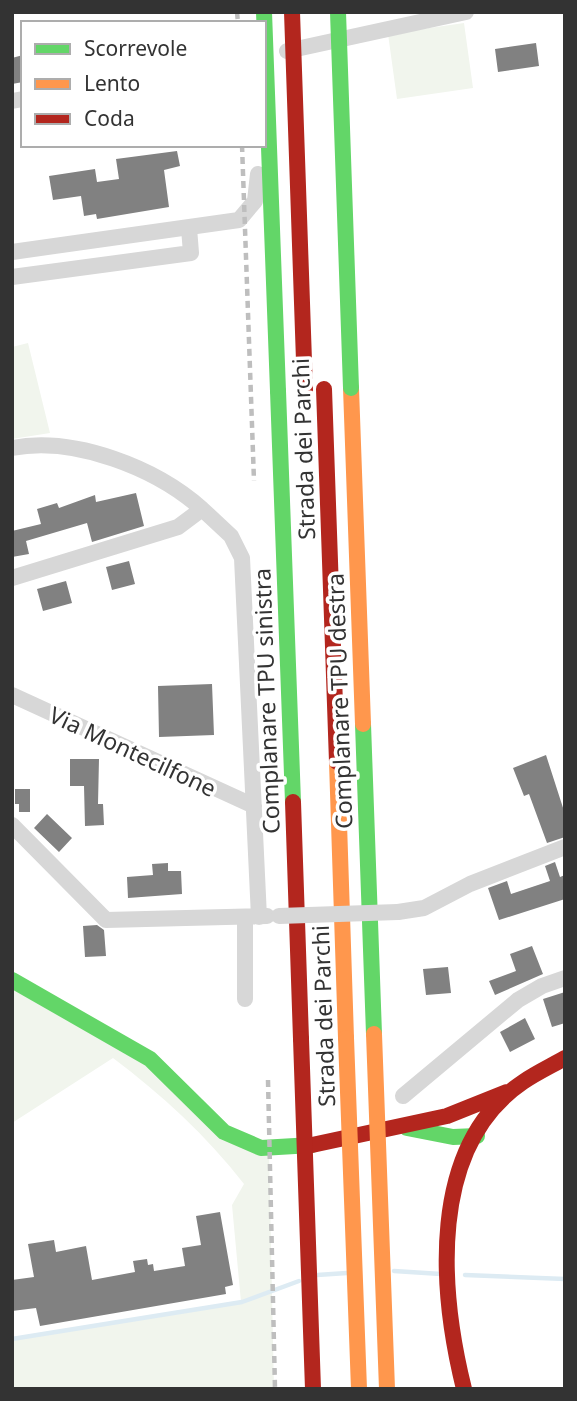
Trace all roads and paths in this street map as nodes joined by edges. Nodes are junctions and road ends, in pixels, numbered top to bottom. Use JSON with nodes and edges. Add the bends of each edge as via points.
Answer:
{"nodes":[{"id":1,"x":292,"y":12,"type":"edge"},
{"id":2,"x":338,"y":12,"type":"edge"},
{"id":3,"x":466,"y":12,"type":"edge"},
{"id":4,"x":311,"y":26,"type":"dead end"},
{"id":5,"x":266,"y":56,"type":"edge"},
{"id":6,"x":266,"y":66,"type":"edge"},
{"id":7,"x":312,"y":68,"type":"dead end"},
{"id":8,"x":257,"y":147,"type":"edge"},
{"id":9,"x":189,"y":228,"type":"junction"},
{"id":10,"x":12,"y":252,"type":"edge"},
{"id":11,"x":12,"y":277,"type":"edge"},
{"id":12,"x":324,"y":382,"type":"dead end"},
{"id":13,"x":305,"y":396,"type":"dead end"},
{"id":14,"x":12,"y":448,"type":"edge"},
{"id":15,"x":202,"y":509,"type":"junction"},
{"id":16,"x":12,"y":578,"type":"edge"},
{"id":17,"x":12,"y":695,"type":"edge"},
{"id":18,"x":254,"y":806,"type":"junction"},
{"id":19,"x":12,"y":825,"type":"edge"},
{"id":20,"x":565,"y":847,"type":"edge"},
{"id":21,"x":324,"y":900,"type":"dead end"},
{"id":22,"x":252,"y":917,"type":"junction"},
{"id":23,"x":325,"y":928,"type":"dead end"},
{"id":24,"x":565,"y":978,"type":"edge"},
{"id":25,"x":12,"y":980,"type":"edge"},
{"id":26,"x":245,"y":999,"type":"dead end"},
{"id":27,"x":565,"y":1058,"type":"edge"},
{"id":28,"x":507,"y":1092,"type":"junction"},
{"id":29,"x":403,"y":1096,"type":"dead end"},
{"id":30,"x":447,"y":1116,"type":"junction"},
{"id":31,"x":332,"y":1119,"type":"dead end"},
{"id":32,"x":402,"y":1127,"type":"junction"},
{"id":33,"x":436,"y":1135,"type":"junction"},
{"id":34,"x":477,"y":1136,"type":"junction"},
{"id":35,"x":333,"y":1160,"type":"dead end"},
{"id":36,"x":457,"y":1176,"type":"junction"},
{"id":37,"x":313,"y":1389,"type":"edge"},
{"id":38,"x":359,"y":1389,"type":"edge"},
{"id":39,"x":387,"y":1389,"type":"edge"},
{"id":40,"x":464,"y":1389,"type":"edge"}],
"edges":[{"from":1,"to":13,"type":"main road","name":"Strada dei Parchi","bridge":true},
{"from":2,"to":39,"type":"main road","name":"Complanare TPU destra","bridge":true},
{"from":3,"to":5,"type":"street"},
{"from":4,"to":7,"type":"main road"},
{"from":6,"to":37,"type":"main road","name":"Complanare TPU sinistra","bridge":true},
{"from":8,"to":9,"type":"street","via":[[258,188],[248,212],[228,223]]},
{"from":9,"to":10,"type":"street"},
{"from":9,"to":11,"type":"street","via":[[191,253]]},
{"from":12,"to":38,"type":"main road","name":"Strada dei Parchi","bridge":true},
{"from":14,"to":15,"type":"street","via":[[62,446],[102,456],[166,482]]},
{"from":15,"to":16,"type":"street","via":[[178,527]]},
{"from":15,"to":18,"type":"street","via":[[231,536],[242,558]]},
{"from":17,"to":18,"type":"street","name":"Via Montecilfone"},
{"from":18,"to":22,"type":"street"},
{"from":19,"to":22,"type":"street","via":[[106,920]]},
{"from":20,"to":22,"type":"street","bridge":true,"via":[[470,884],[424,908]]},
{"from":21,"to":23,"type":"main road","name":"Strada dei Parchi"},
{"from":22,"to":26,"type":"street"},
{"from":24,"to":29,"type":"street","via":[[518,1000]]},
{"from":25,"to":32,"type":"main road","via":[[150,1059],[221,1129],[250,1145],[290,1148]]},
{"from":27,"to":28,"type":"main road","via":[[527,1076]]},
{"from":28,"to":30,"type":"main road"},
{"from":28,"to":34,"type":"main road"},
{"from":30,"to":32,"type":"main road"},
{"from":30,"to":34,"type":"main road"},
{"from":31,"to":35,"type":"main road","name":"Strada dei Parchi"},
{"from":32,"to":33,"type":"main road"},
{"from":33,"to":34,"type":"main road"},
{"from":33,"to":36,"type":"main road"},
{"from":34,"to":36,"type":"main road"},
{"from":36,"to":40,"type":"main road","via":[[446,1224],[447,1300]]}]}
